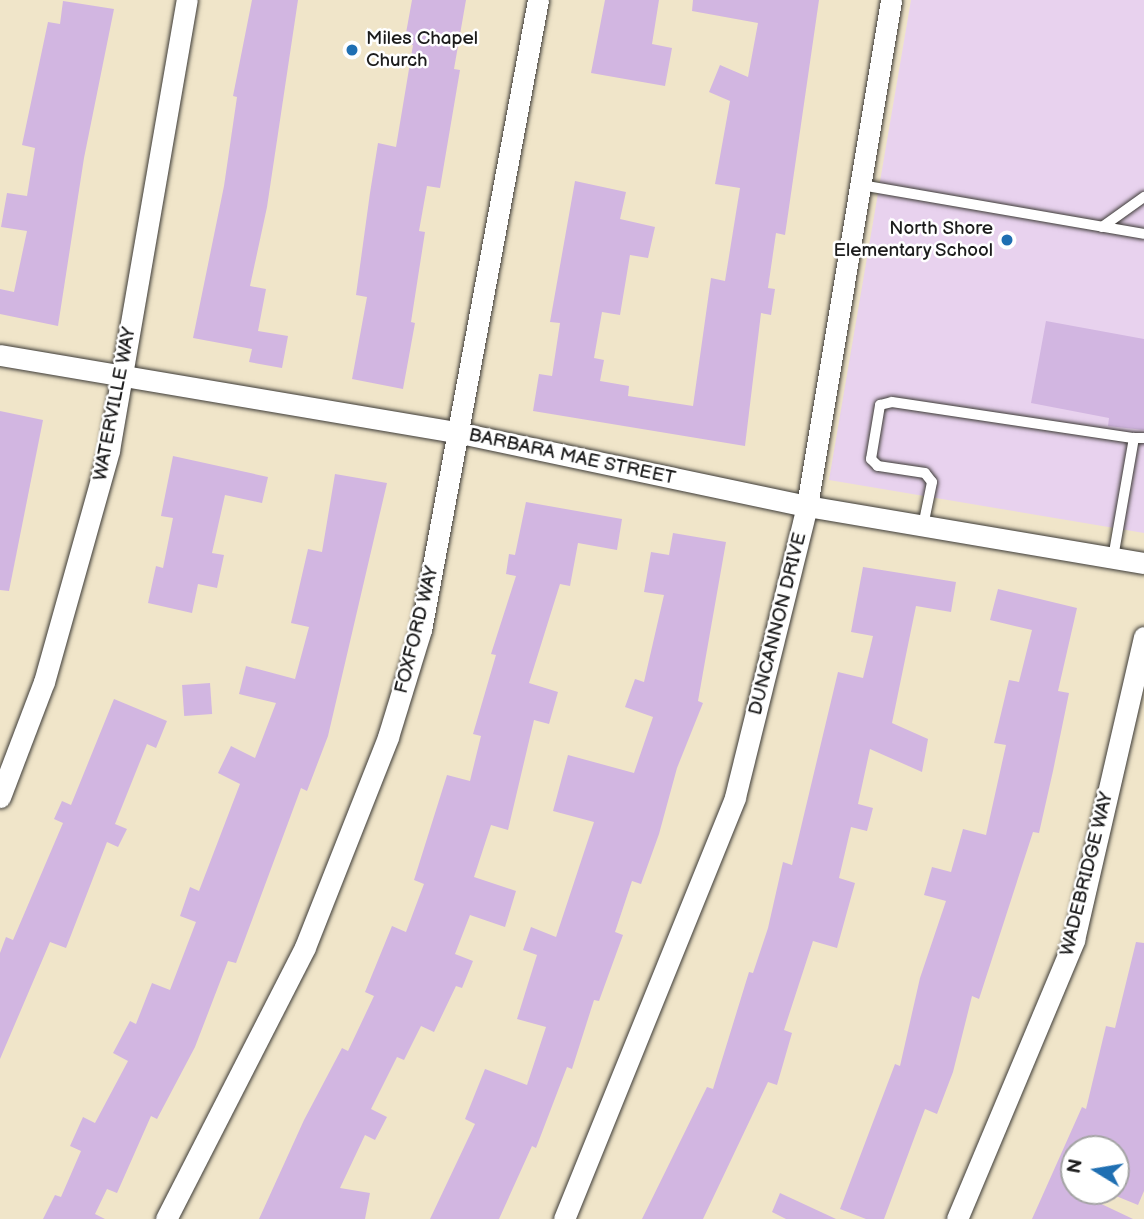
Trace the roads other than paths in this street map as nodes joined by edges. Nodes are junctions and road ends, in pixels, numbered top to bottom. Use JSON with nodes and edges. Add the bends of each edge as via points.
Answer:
{"nodes":[{"id":1,"x":187,"y":0,"type":"edge"},
{"id":2,"x":538,"y":0,"type":"edge"},
{"id":3,"x":891,"y":0,"type":"edge"},
{"id":4,"x":861,"y":185,"type":"junction"},
{"id":5,"x":1144,"y":197,"type":"edge"},
{"id":6,"x":1102,"y":227,"type":"junction"},
{"id":7,"x":1144,"y":234,"type":"edge"},
{"id":8,"x":0,"y":355,"type":"edge"},
{"id":9,"x":122,"y":376,"type":"junction"},
{"id":10,"x":460,"y":433,"type":"junction"},
{"id":11,"x":1139,"y":438,"type":"edge"},
{"id":12,"x":807,"y":506,"type":"junction"},
{"id":13,"x":923,"y":526,"type":"junction"},
{"id":14,"x":1113,"y":558,"type":"junction"},
{"id":15,"x":1144,"y":563,"type":"edge"},
{"id":16,"x":1144,"y":637,"type":"edge"},
{"id":17,"x":0,"y":797,"type":"edge"},
{"id":18,"x":166,"y":1219,"type":"edge"},
{"id":19,"x":564,"y":1219,"type":"edge"},
{"id":20,"x":957,"y":1219,"type":"edge"}],
"edges":[{"from":1,"to":9,"type":"street","name":"WATERVILLE WAY"},
{"from":2,"to":10,"type":"street","name":"FOXFORD WAY"},
{"from":3,"to":4,"type":"street","name":"DUNCANNON DRIVE"},
{"from":4,"to":6,"type":"lane"},
{"from":4,"to":12,"type":"street","name":"DUNCANNON DRIVE"},
{"from":5,"to":6,"type":"lane"},
{"from":6,"to":7,"type":"lane"},
{"from":8,"to":9,"type":"street","name":"BARBARA MAE STREET"},
{"from":9,"to":10,"type":"street","name":"BARBARA MAE STREET"},
{"from":9,"to":17,"type":"street","name":"WATERVILLE WAY","via":[[109,450],[75,579],[44,682]]},
{"from":10,"to":12,"type":"street","name":"BARBARA MAE STREET"},
{"from":10,"to":18,"type":"street","name":"FOXFORD WAY","via":[[421,630],[351,839],[305,947]]},
{"from":11,"to":13,"type":"lane","via":[[891,402],[880,405],[872,459],[878,466],[925,473],[932,482]]},
{"from":11,"to":14,"type":"lane"},
{"from":12,"to":13,"type":"street","name":"BARBARA MAE STREET"},
{"from":12,"to":19,"type":"street","name":"DUNCANNON DRIVE","via":[[735,797]]},
{"from":13,"to":14,"type":"street","name":"BARBARA MAE STREET"},
{"from":14,"to":15,"type":"street","name":"BARBARA MAE STREET"},
{"from":16,"to":20,"type":"street","name":"WADEBRIDGE WAY","via":[[1074,940]]}]}
